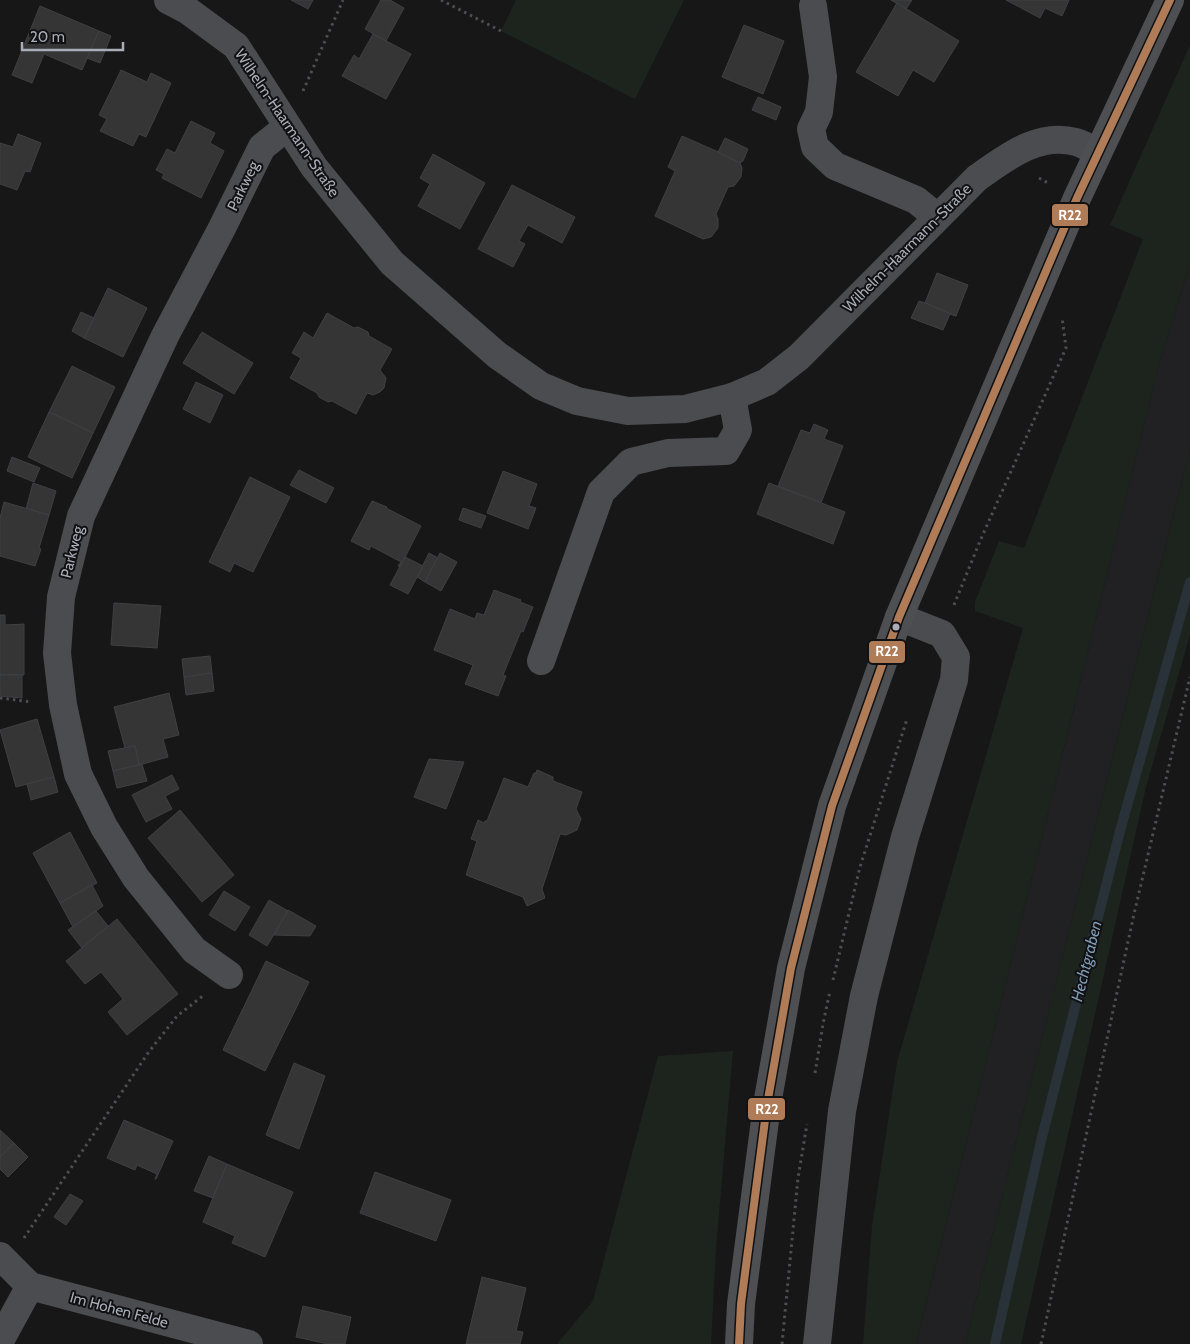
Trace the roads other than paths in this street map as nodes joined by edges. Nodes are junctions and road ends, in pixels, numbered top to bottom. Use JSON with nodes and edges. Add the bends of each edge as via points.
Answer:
{"nodes":[{"id":1,"x":168,"y":0,"type":"edge"},
{"id":2,"x":1170,"y":0,"type":"edge"},
{"id":3,"x":813,"y":6,"type":"dead end"},
{"id":4,"x":287,"y":127,"type":"junction"},
{"id":5,"x":1097,"y":153,"type":"junction"},
{"id":6,"x":937,"y":217,"type":"junction"},
{"id":7,"x":732,"y":397,"type":"junction"},
{"id":8,"x":899,"y":617,"type":"junction"},
{"id":9,"x":541,"y":662,"type":"dead end"},
{"id":10,"x":229,"y":975,"type":"road end"},
{"id":11,"x":3,"y":1260,"type":"edge"},
{"id":12,"x":30,"y":1286,"type":"junction"},
{"id":13,"x":0,"y":1342,"type":"edge"},
{"id":14,"x":249,"y":1344,"type":"edge"},
{"id":15,"x":739,"y":1344,"type":"edge"},
{"id":16,"x":817,"y":1344,"type":"edge"}],
"edges":[{"from":1,"to":4,"type":"street","name":"Wilhelm-Haarmann-Straße","via":[[236,46]]},
{"from":2,"to":5,"type":"main road"},
{"from":3,"to":6,"type":"street","via":[[823,77],[819,112],[811,129],[815,147],[835,166],[916,200]]},
{"from":4,"to":7,"type":"street","name":"Wilhelm-Haarmann-Straße","via":[[314,167],[392,263],[497,355],[541,386],[577,401],[628,411],[685,409]]},
{"from":4,"to":10,"type":"street","name":"Parkweg","via":[[262,147],[165,336],[81,516],[61,597],[57,653],[63,705],[78,774],[104,827],[136,878],[194,950]]},
{"from":5,"to":6,"type":"street","name":"Wilhelm-Haarmann-Straße","via":[[1078,142],[1055,138],[1034,143],[977,178]]},
{"from":5,"to":8,"type":"main road"},
{"from":6,"to":7,"type":"street","name":"Wilhelm-Haarmann-Straße","via":[[799,357],[767,382]]},
{"from":7,"to":9,"type":"street","via":[[738,430],[726,451],[668,453],[632,462],[601,492]]},
{"from":8,"to":15,"type":"main road","via":[[832,806],[791,968],[767,1105],[741,1304]]},
{"from":8,"to":16,"type":"street","via":[[942,634],[956,657],[954,680],[905,837],[864,996],[842,1111]]},
{"from":11,"to":12,"type":"street"},
{"from":12,"to":13,"type":"street"},
{"from":12,"to":14,"type":"street","name":"Im Hohen Felde"}]}
